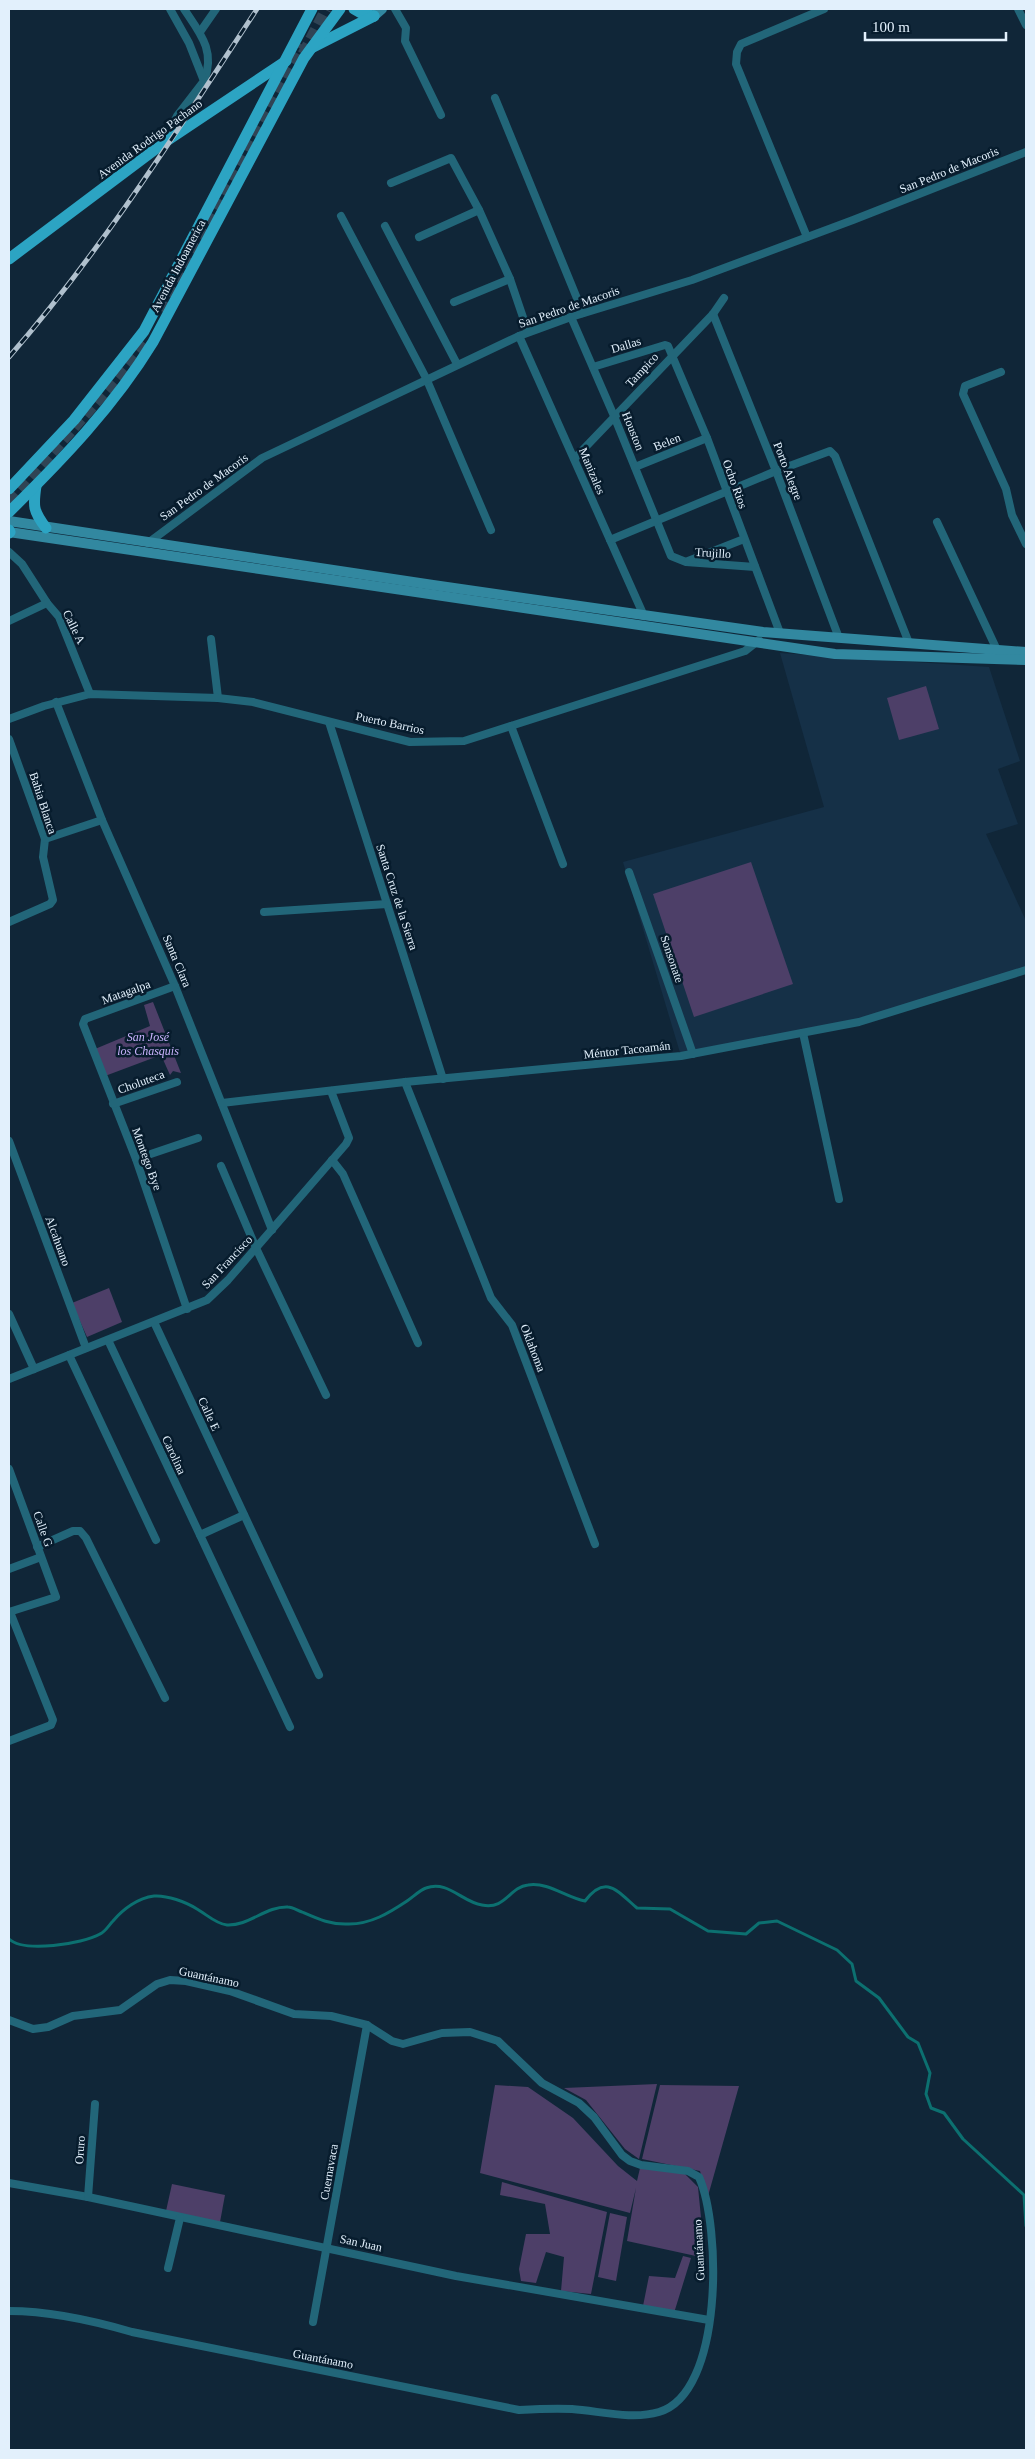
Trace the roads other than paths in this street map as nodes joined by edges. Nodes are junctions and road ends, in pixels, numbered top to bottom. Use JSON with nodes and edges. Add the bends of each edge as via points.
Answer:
{"nodes":[{"id":1,"x":170,"y":9,"type":"edge"},
{"id":2,"x":184,"y":9,"type":"edge"},
{"id":3,"x":216,"y":9,"type":"edge"},
{"id":4,"x":312,"y":9,"type":"edge"},
{"id":5,"x":340,"y":9,"type":"edge"},
{"id":6,"x":354,"y":9,"type":"edge"},
{"id":7,"x":395,"y":9,"type":"edge"},
{"id":8,"x":824,"y":9,"type":"edge"},
{"id":9,"x":1018,"y":9,"type":"edge"},
{"id":10,"x":378,"y":12,"type":"edge"},
{"id":11,"x":1025,"y":21,"type":"edge"},
{"id":12,"x":200,"y":32,"type":"junction"},
{"id":13,"x":312,"y":48,"type":"junction"},
{"id":14,"x":288,"y":59,"type":"junction"},
{"id":15,"x":274,"y":75,"type":"junction"},
{"id":16,"x":204,"y":81,"type":"junction"},
{"id":17,"x":495,"y":98,"type":"dead end"},
{"id":18,"x":441,"y":115,"type":"dead end"},
{"id":19,"x":162,"y":144,"type":"junction"},
{"id":20,"x":1026,"y":152,"type":"edge"},
{"id":21,"x":391,"y":183,"type":"dead end"},
{"id":22,"x":479,"y":210,"type":"junction"},
{"id":23,"x":341,"y":216,"type":"dead end"},
{"id":24,"x":385,"y":226,"type":"dead end"},
{"id":25,"x":419,"y":237,"type":"dead end"},
{"id":26,"x":807,"y":237,"type":"junction"},
{"id":27,"x":9,"y":259,"type":"edge"},
{"id":28,"x":510,"y":279,"type":"junction"},
{"id":29,"x":724,"y":298,"type":"dead end"},
{"id":30,"x":454,"y":302,"type":"dead end"},
{"id":31,"x":583,"y":313,"type":"junction"},
{"id":32,"x":713,"y":314,"type":"junction"},
{"id":33,"x":571,"y":317,"type":"junction"},
{"id":34,"x":528,"y":332,"type":"junction"},
{"id":35,"x":519,"y":336,"type":"junction"},
{"id":36,"x":666,"y":345,"type":"joint"},
{"id":37,"x":671,"y":356,"type":"junction"},
{"id":38,"x":457,"y":364,"type":"junction"},
{"id":39,"x":593,"y":367,"type":"junction"},
{"id":40,"x":1002,"y":372,"type":"dead end"},
{"id":41,"x":426,"y":378,"type":"junction"},
{"id":42,"x":614,"y":416,"type":"junction"},
{"id":43,"x":707,"y":438,"type":"junction"},
{"id":44,"x":575,"y":458,"type":"junction"},
{"id":45,"x":635,"y":467,"type":"junction"},
{"id":46,"x":776,"y":471,"type":"junction"},
{"id":47,"x":36,"y":486,"type":"junction"},
{"id":48,"x":9,"y":489,"type":"edge"},
{"id":49,"x":726,"y":493,"type":"junction"},
{"id":50,"x":9,"y":512,"type":"edge"},
{"id":51,"x":657,"y":520,"type":"junction"},
{"id":52,"x":937,"y":522,"type":"dead end"},
{"id":53,"x":46,"y":528,"type":"junction"},
{"id":54,"x":9,"y":530,"type":"edge"},
{"id":55,"x":491,"y":530,"type":"dead end"},
{"id":56,"x":744,"y":539,"type":"junction"},
{"id":57,"x":610,"y":540,"type":"junction"},
{"id":58,"x":148,"y":543,"type":"junction"},
{"id":59,"x":1026,"y":544,"type":"edge"},
{"id":60,"x":9,"y":552,"type":"edge"},
{"id":61,"x":670,"y":556,"type":"joint"},
{"id":62,"x":686,"y":562,"type":"junction"},
{"id":63,"x":756,"y":567,"type":"junction"},
{"id":64,"x":47,"y":603,"type":"junction"},
{"id":65,"x":644,"y":616,"type":"junction"},
{"id":66,"x":9,"y":622,"type":"edge"},
{"id":67,"x":763,"y":632,"type":"junction"},
{"id":68,"x":780,"y":633,"type":"junction"},
{"id":69,"x":839,"y":638,"type":"junction"},
{"id":70,"x":211,"y":639,"type":"dead end"},
{"id":71,"x":908,"y":643,"type":"junction"},
{"id":72,"x":757,"y":644,"type":"junction"},
{"id":73,"x":997,"y":650,"type":"junction"},
{"id":74,"x":1026,"y":652,"type":"edge"},
{"id":75,"x":1026,"y":660,"type":"edge"},
{"id":76,"x":90,"y":694,"type":"junction"},
{"id":77,"x":218,"y":698,"type":"junction"},
{"id":78,"x":56,"y":702,"type":"junction"},
{"id":79,"x":9,"y":719,"type":"edge"},
{"id":80,"x":329,"y":722,"type":"junction"},
{"id":81,"x":511,"y":726,"type":"junction"},
{"id":82,"x":9,"y":739,"type":"edge"},
{"id":83,"x":102,"y":820,"type":"junction"},
{"id":84,"x":44,"y":839,"type":"junction"},
{"id":85,"x":563,"y":864,"type":"dead end"},
{"id":86,"x":629,"y":872,"type":"dead end"},
{"id":87,"x":388,"y":904,"type":"junction"},
{"id":88,"x":264,"y":912,"type":"dead end"},
{"id":89,"x":9,"y":922,"type":"edge"},
{"id":90,"x":1026,"y":970,"type":"edge"},
{"id":91,"x":176,"y":986,"type":"junction"},
{"id":92,"x":85,"y":1019,"type":"joint"},
{"id":93,"x":803,"y":1033,"type":"junction"},
{"id":94,"x":693,"y":1054,"type":"junction"},
{"id":95,"x":443,"y":1079,"type":"junction"},
{"id":96,"x":177,"y":1082,"type":"dead end"},
{"id":97,"x":405,"y":1082,"type":"junction"},
{"id":98,"x":331,"y":1091,"type":"junction"},
{"id":99,"x":222,"y":1103,"type":"junction"},
{"id":100,"x":113,"y":1104,"type":"junction"},
{"id":101,"x":198,"y":1138,"type":"dead end"},
{"id":102,"x":9,"y":1141,"type":"edge"},
{"id":103,"x":136,"y":1160,"type":"junction"},
{"id":104,"x":332,"y":1160,"type":"junction"},
{"id":105,"x":221,"y":1166,"type":"dead end"},
{"id":106,"x":838,"y":1199,"type":"dead end"},
{"id":107,"x":272,"y":1230,"type":"junction"},
{"id":108,"x":256,"y":1248,"type":"junction"},
{"id":109,"x":187,"y":1309,"type":"junction"},
{"id":110,"x":9,"y":1314,"type":"edge"},
{"id":111,"x":154,"y":1322,"type":"junction"},
{"id":112,"x":108,"y":1340,"type":"junction"},
{"id":113,"x":418,"y":1343,"type":"dead end"},
{"id":114,"x":86,"y":1348,"type":"junction"},
{"id":115,"x":69,"y":1355,"type":"junction"},
{"id":116,"x":34,"y":1369,"type":"junction"},
{"id":117,"x":9,"y":1379,"type":"edge"},
{"id":118,"x":326,"y":1396,"type":"dead end"},
{"id":119,"x":9,"y":1469,"type":"edge"},
{"id":120,"x":244,"y":1515,"type":"junction"},
{"id":121,"x":200,"y":1535,"type":"junction"},
{"id":122,"x":156,"y":1540,"type":"dead end"},
{"id":123,"x":595,"y":1544,"type":"dead end"},
{"id":124,"x":37,"y":1547,"type":"junction"},
{"id":125,"x":41,"y":1557,"type":"junction"},
{"id":126,"x":9,"y":1569,"type":"edge"},
{"id":127,"x":9,"y":1612,"type":"edge"},
{"id":128,"x":319,"y":1675,"type":"dead end"},
{"id":129,"x":165,"y":1698,"type":"dead end"},
{"id":130,"x":290,"y":1727,"type":"dead end"},
{"id":131,"x":9,"y":1741,"type":"edge"},
{"id":132,"x":9,"y":2020,"type":"edge"},
{"id":133,"x":367,"y":2025,"type":"junction"},
{"id":134,"x":95,"y":2104,"type":"dead end"},
{"id":135,"x":9,"y":2183,"type":"edge"},
{"id":136,"x":88,"y":2197,"type":"junction"},
{"id":137,"x":180,"y":2218,"type":"junction"},
{"id":138,"x":326,"y":2248,"type":"junction"},
{"id":139,"x":168,"y":2268,"type":"dead end"},
{"id":140,"x":9,"y":2311,"type":"edge"},
{"id":141,"x":709,"y":2320,"type":"junction"},
{"id":142,"x":313,"y":2322,"type":"dead end"}],
"edges":[{"from":1,"to":16,"type":"street","via":[[189,43]]},
{"from":2,"to":12,"type":"street"},
{"from":3,"to":12,"type":"street"},
{"from":4,"to":14,"type":"main road"},
{"from":5,"to":13,"type":"main road","name":"Avenida Indoamerica"},
{"from":6,"to":10,"type":"main road","via":[[361,13]]},
{"from":7,"to":18,"type":"street","via":[[406,28],[405,41]]},
{"from":8,"to":26,"type":"street","via":[[741,44],[736,64]]},
{"from":9,"to":11,"type":"street"},
{"from":10,"to":13,"type":"main road","name":"Avenida Rodrigo Pachano"},
{"from":12,"to":16,"type":"street","via":[[210,64]]},
{"from":13,"to":14,"type":"main road","name":"Avenida Rodrigo Pachano"},
{"from":13,"to":47,"type":"main road","name":"Avenida Indoamerica","via":[[153,342],[106,409]]},
{"from":14,"to":15,"type":"main road","name":"Avenida Rodrigo Pachano"},
{"from":15,"to":19,"type":"main road","name":"Avenida Rodrigo Pachano"},
{"from":15,"to":48,"type":"main road","name":"Avenida Indoamerica","via":[[144,331],[74,420]]},
{"from":16,"to":19,"type":"street","via":[[177,116]]},
{"from":17,"to":31,"type":"street"},
{"from":19,"to":27,"type":"main road","name":"Avenida Rodrigo Pachano"},
{"from":20,"to":26,"type":"street","name":"San Pedro de Macoris"},
{"from":21,"to":22,"type":"street","via":[[451,158]]},
{"from":22,"to":25,"type":"street"},
{"from":22,"to":28,"type":"street"},
{"from":23,"to":41,"type":"street"},
{"from":24,"to":38,"type":"street"},
{"from":26,"to":31,"type":"street","name":"San Pedro de Macoris","via":[[692,280]]},
{"from":28,"to":30,"type":"street"},
{"from":28,"to":34,"type":"street"},
{"from":29,"to":32,"type":"street","name":"Tampico"},
{"from":31,"to":33,"type":"street","name":"San Pedro de Macoris"},
{"from":32,"to":37,"type":"street","name":"Tampico"},
{"from":32,"to":46,"type":"street","name":"Porto Alegre"},
{"from":33,"to":34,"type":"street","name":"San Pedro de Macoris"},
{"from":33,"to":39,"type":"street","name":"Houston"},
{"from":34,"to":35,"type":"street","name":"San Pedro de Macoris"},
{"from":35,"to":38,"type":"street","name":"San Pedro de Macoris"},
{"from":35,"to":44,"type":"street","name":"Manizales"},
{"from":36,"to":37,"type":"street","name":"Ocho Rios"},
{"from":36,"to":39,"type":"street","name":"Dallas"},
{"from":37,"to":42,"type":"street","name":"Tampico"},
{"from":37,"to":43,"type":"street","name":"Ocho Rios"},
{"from":38,"to":41,"type":"street","name":"San Pedro de Macoris"},
{"from":39,"to":42,"type":"street","name":"Houston"},
{"from":40,"to":59,"type":"street","via":[[965,386],[963,394],[1006,489],[1012,515]]},
{"from":41,"to":55,"type":"street"},
{"from":41,"to":58,"type":"street","name":"San Pedro de Macoris","via":[[262,458]]},
{"from":42,"to":44,"type":"street","name":"Tampico"},
{"from":42,"to":45,"type":"street","name":"Houston"},
{"from":43,"to":45,"type":"street","name":"Belen"},
{"from":43,"to":49,"type":"street","name":"Ocho Rios"},
{"from":44,"to":57,"type":"street","name":"Manizales"},
{"from":45,"to":51,"type":"street","name":"Houston"},
{"from":46,"to":49,"type":"street"},
{"from":46,"to":69,"type":"street","name":"Porto Alegre"},
{"from":46,"to":71,"type":"street","via":[[824,452],[830,451],[835,456]]},
{"from":47,"to":50,"type":"main road","name":"Avenida Indoamerica"},
{"from":47,"to":53,"type":"main road","via":[[35,514]]},
{"from":49,"to":51,"type":"street"},
{"from":49,"to":56,"type":"street","name":"Ocho Rios"},
{"from":51,"to":57,"type":"street"},
{"from":51,"to":61,"type":"street","name":"Houston"},
{"from":52,"to":73,"type":"street"},
{"from":53,"to":54,"type":"street"},
{"from":53,"to":58,"type":"street"},
{"from":54,"to":72,"type":"street"},
{"from":56,"to":62,"type":"street"},
{"from":56,"to":63,"type":"street","name":"Ocho Rios"},
{"from":57,"to":65,"type":"street","name":"Manizales"},
{"from":58,"to":65,"type":"street"},
{"from":60,"to":64,"type":"street","name":"Calle A","via":[[22,564]]},
{"from":61,"to":62,"type":"street","name":"Trujillo"},
{"from":62,"to":63,"type":"street","name":"Trujillo"},
{"from":63,"to":68,"type":"street","name":"Ocho Rios"},
{"from":64,"to":66,"type":"street"},
{"from":64,"to":76,"type":"street","name":"Calle A","via":[[59,617]]},
{"from":65,"to":67,"type":"street"},
{"from":67,"to":68,"type":"street"},
{"from":67,"to":72,"type":"street"},
{"from":68,"to":69,"type":"street"},
{"from":69,"to":71,"type":"street"},
{"from":70,"to":77,"type":"street"},
{"from":71,"to":73,"type":"street"},
{"from":72,"to":75,"type":"street","via":[[858,656]]},
{"from":72,"to":81,"type":"street","name":"Puerto Barrios","via":[[745,651]]},
{"from":73,"to":74,"type":"street"},
{"from":76,"to":77,"type":"street","name":"Puerto Barrios"},
{"from":76,"to":78,"type":"street","name":"Puerto Barrios"},
{"from":77,"to":80,"type":"street","name":"Puerto Barrios","via":[[253,702]]},
{"from":78,"to":79,"type":"street","name":"Puerto Barrios"},
{"from":78,"to":83,"type":"street","name":"Santa Clara"},
{"from":80,"to":81,"type":"street","name":"Puerto Barrios","via":[[418,743],[464,741]]},
{"from":80,"to":87,"type":"street","name":"Santa Cruz de la Sierra"},
{"from":81,"to":85,"type":"street"},
{"from":82,"to":84,"type":"street","name":"Bahia Blanca"},
{"from":83,"to":84,"type":"street"},
{"from":83,"to":91,"type":"street","name":"Santa Clara"},
{"from":84,"to":89,"type":"street","name":"Bahia Blanca","via":[[43,857],[52,900],[50,904]]},
{"from":86,"to":94,"type":"street","name":"Sonsonate"},
{"from":87,"to":88,"type":"street"},
{"from":87,"to":95,"type":"street","name":"Santa Cruz de la Sierra"},
{"from":90,"to":93,"type":"street","name":"Méntor Tacoamán","via":[[859,1022]]},
{"from":91,"to":92,"type":"street","name":"Matagalpa"},
{"from":91,"to":99,"type":"street","name":"Santa Clara"},
{"from":92,"to":100,"type":"street","name":"Montego Bye","via":[[83,1024]]},
{"from":93,"to":94,"type":"street","name":"Méntor Tacoamán"},
{"from":93,"to":106,"type":"street"},
{"from":94,"to":95,"type":"street","name":"Méntor Tacoamán"},
{"from":95,"to":97,"type":"street","name":"Méntor Tacoamán"},
{"from":96,"to":100,"type":"street","name":"Choluteca"},
{"from":97,"to":98,"type":"street","name":"Méntor Tacoamán"},
{"from":97,"to":123,"type":"street","name":"Oklahoma","via":[[490,1298],[512,1324]]},
{"from":98,"to":99,"type":"street","name":"Méntor Tacoamán"},
{"from":98,"to":104,"type":"street","name":"San Francisco","via":[[349,1138]]},
{"from":99,"to":107,"type":"street","name":"Santa Clara"},
{"from":100,"to":103,"type":"street","name":"Montego Bye"},
{"from":101,"to":103,"type":"street"},
{"from":102,"to":114,"type":"street","name":"Alcahuano"},
{"from":103,"to":109,"type":"street","name":"Montego Bye"},
{"from":104,"to":107,"type":"street","name":"San Francisco"},
{"from":104,"to":113,"type":"street","via":[[343,1174]]},
{"from":105,"to":108,"type":"street"},
{"from":107,"to":108,"type":"street","name":"San Francisco"},
{"from":108,"to":109,"type":"street","name":"San Francisco","via":[[207,1300]]},
{"from":108,"to":118,"type":"street"},
{"from":109,"to":111,"type":"street","name":"San Francisco"},
{"from":110,"to":116,"type":"street"},
{"from":111,"to":112,"type":"street","name":"San Francisco"},
{"from":111,"to":120,"type":"street","name":"Calle E"},
{"from":112,"to":114,"type":"street","name":"San Francisco"},
{"from":112,"to":121,"type":"street","name":"Carolina"},
{"from":114,"to":115,"type":"street","name":"San Francisco"},
{"from":115,"to":116,"type":"street","name":"San Francisco"},
{"from":115,"to":122,"type":"street"},
{"from":116,"to":117,"type":"street","name":"San Francisco"},
{"from":119,"to":124,"type":"street","name":"Calle G"},
{"from":120,"to":121,"type":"street"},
{"from":120,"to":128,"type":"street","name":"Calle E"},
{"from":121,"to":130,"type":"street","name":"Carolina"},
{"from":124,"to":125,"type":"street","name":"Calle G"},
{"from":124,"to":129,"type":"street","via":[[73,1531],[80,1531],[86,1538]]},
{"from":125,"to":126,"type":"street"},
{"from":125,"to":127,"type":"street","name":"Calle G","via":[[56,1597]]},
{"from":127,"to":131,"type":"street","via":[[53,1720],[51,1725]]},
{"from":132,"to":133,"type":"street","name":"Guantánamo","via":[[34,2029],[48,2027],[73,2016],[120,2010],[157,1984],[170,1980],[230,1991],[294,2014],[331,2016]]},
{"from":133,"to":138,"type":"street","name":"Cuernavaca"},
{"from":133,"to":141,"type":"street","name":"Guantánamo","via":[[403,2044],[442,2033],[470,2032],[498,2041],[542,2083],[579,2103],[594,2117],[622,2155],[641,2165],[696,2174],[702,2185],[711,2225]]},
{"from":134,"to":136,"type":"street","name":"Oruro"},
{"from":135,"to":136,"type":"street","name":"San Juan"},
{"from":136,"to":137,"type":"street","name":"San Juan"},
{"from":137,"to":138,"type":"street","name":"San Juan"},
{"from":137,"to":139,"type":"street"},
{"from":138,"to":141,"type":"street","name":"San Juan","via":[[456,2276]]},
{"from":138,"to":142,"type":"street","name":"Cuernavaca"},
{"from":140,"to":141,"type":"street","name":"Guantánamo","via":[[63,2315],[132,2332],[519,2410],[569,2409],[638,2416],[661,2412],[680,2399],[700,2367]]}]}
